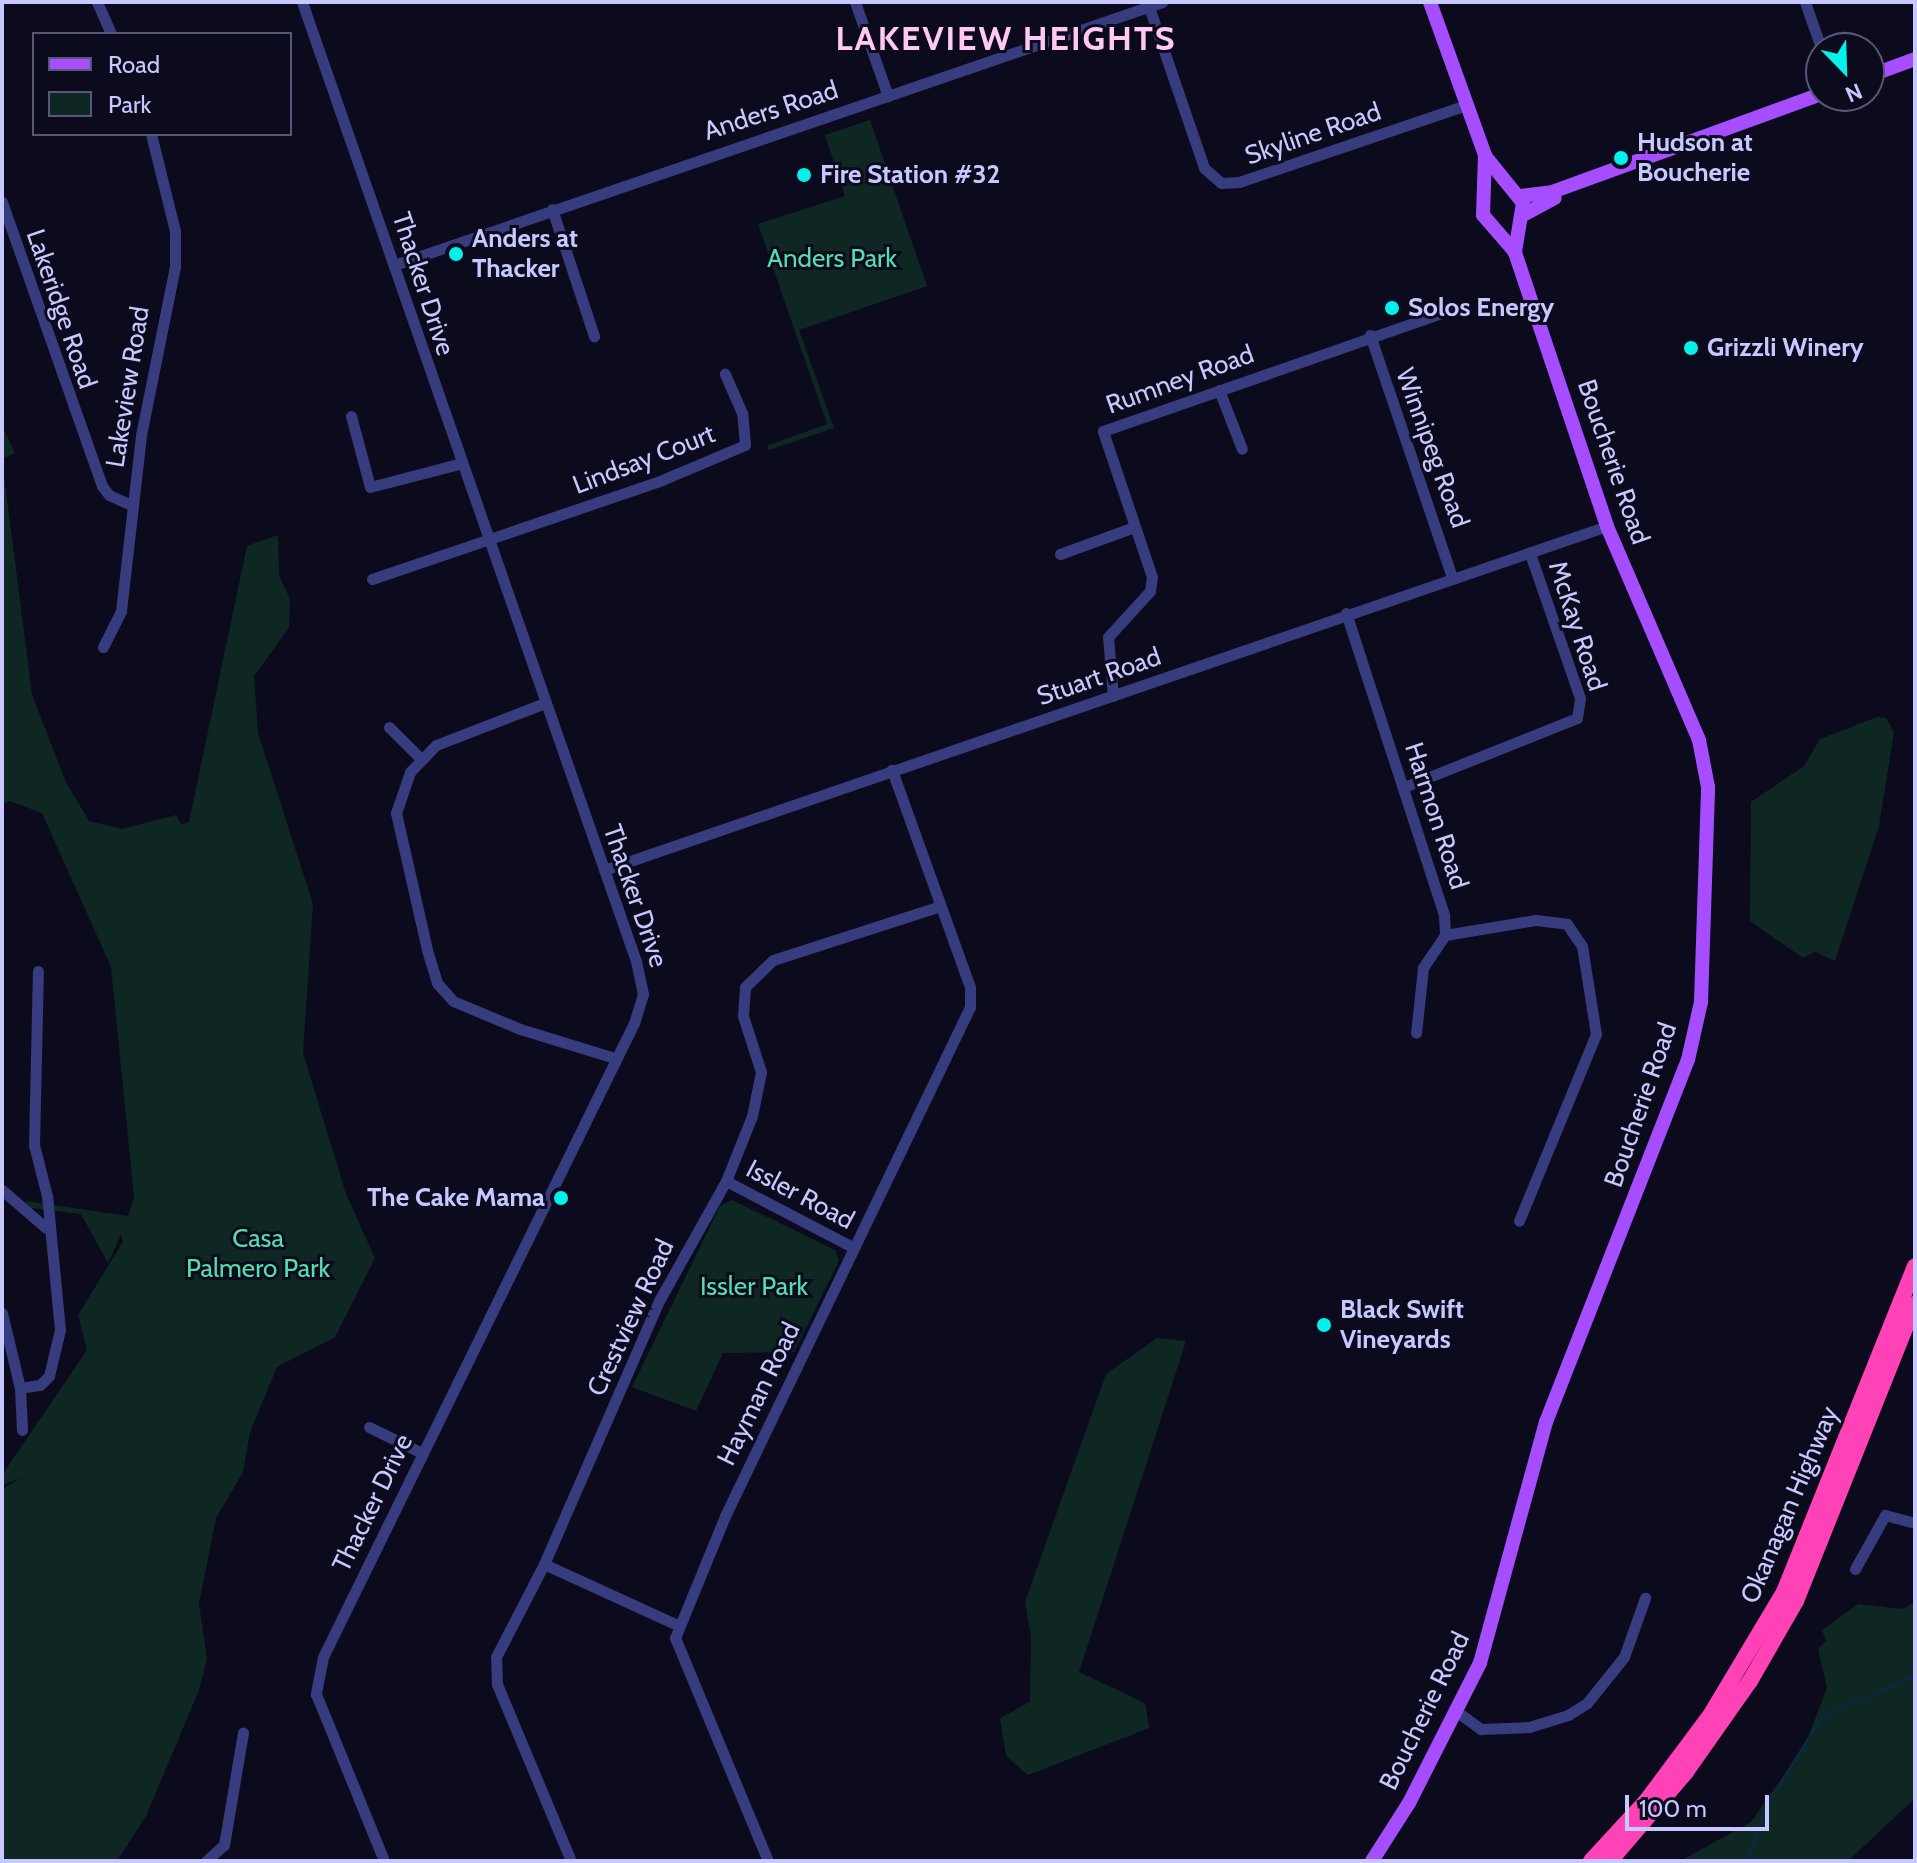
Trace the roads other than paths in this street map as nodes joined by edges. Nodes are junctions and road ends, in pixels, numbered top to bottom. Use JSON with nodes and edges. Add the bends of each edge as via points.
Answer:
{"nodes":[{"id":1,"x":97,"y":2,"type":"edge"},
{"id":2,"x":302,"y":2,"type":"edge"},
{"id":3,"x":855,"y":2,"type":"edge"},
{"id":4,"x":1162,"y":2,"type":"edge"},
{"id":5,"x":1430,"y":2,"type":"edge"},
{"id":6,"x":1805,"y":2,"type":"edge"},
{"id":7,"x":1149,"y":7,"type":"junction"},
{"id":8,"x":110,"y":32,"type":"edge"},
{"id":9,"x":1815,"y":32,"type":"edge"},
{"id":10,"x":1915,"y":59,"type":"edge"},
{"id":11,"x":1885,"y":70,"type":"edge"},
{"id":12,"x":888,"y":96,"type":"junction"},
{"id":13,"x":1805,"y":100,"type":"edge"},
{"id":14,"x":1466,"y":105,"type":"junction"},
{"id":15,"x":151,"y":136,"type":"edge"},
{"id":16,"x":1485,"y":155,"type":"junction"},
{"id":17,"x":1651,"y":156,"type":"junction"},
{"id":18,"x":1508,"y":186,"type":"junction"},
{"id":19,"x":1486,"y":193,"type":"junction"},
{"id":20,"x":1521,"y":196,"type":"junction"},
{"id":21,"x":2,"y":202,"type":"edge"},
{"id":22,"x":552,"y":209,"type":"junction"},
{"id":23,"x":1519,"y":220,"type":"junction"},
{"id":24,"x":1495,"y":227,"type":"junction"},
{"id":25,"x":1515,"y":252,"type":"junction"},
{"id":26,"x":394,"y":265,"type":"junction"},
{"id":27,"x":1457,"y":308,"type":"dead end"},
{"id":28,"x":1370,"y":335,"type":"junction"},
{"id":29,"x":594,"y":336,"type":"dead end"},
{"id":30,"x":725,"y":374,"type":"dead end"},
{"id":31,"x":1219,"y":390,"type":"junction"},
{"id":32,"x":351,"y":416,"type":"dead end"},
{"id":33,"x":1242,"y":449,"type":"dead end"},
{"id":34,"x":458,"y":464,"type":"junction"},
{"id":35,"x":131,"y":505,"type":"junction"},
{"id":36,"x":1607,"y":526,"type":"junction"},
{"id":37,"x":1134,"y":527,"type":"junction"},
{"id":38,"x":487,"y":536,"type":"junction"},
{"id":39,"x":1060,"y":554,"type":"dead end"},
{"id":40,"x":1530,"y":554,"type":"junction"},
{"id":41,"x":1452,"y":577,"type":"junction"},
{"id":42,"x":372,"y":579,"type":"dead end"},
{"id":43,"x":1346,"y":613,"type":"junction"},
{"id":44,"x":103,"y":647,"type":"dead end"},
{"id":45,"x":1113,"y":696,"type":"junction"},
{"id":46,"x":545,"y":703,"type":"junction"},
{"id":47,"x":389,"y":727,"type":"dead end"},
{"id":48,"x":420,"y":758,"type":"junction"},
{"id":49,"x":892,"y":770,"type":"junction"},
{"id":50,"x":1404,"y":787,"type":"junction"},
{"id":51,"x":604,"y":870,"type":"junction"},
{"id":52,"x":940,"y":906,"type":"junction"},
{"id":53,"x":1445,"y":935,"type":"junction"},
{"id":54,"x":38,"y":971,"type":"dead end"},
{"id":55,"x":1416,"y":1033,"type":"dead end"},
{"id":56,"x":615,"y":1058,"type":"junction"},
{"id":57,"x":726,"y":1181,"type":"junction"},
{"id":58,"x":3,"y":1192,"type":"edge"},
{"id":59,"x":1519,"y":1221,"type":"dead end"},
{"id":60,"x":46,"y":1228,"type":"junction"},
{"id":61,"x":854,"y":1248,"type":"junction"},
{"id":62,"x":1915,"y":1266,"type":"edge"},
{"id":63,"x":1915,"y":1304,"type":"edge"},
{"id":64,"x":2,"y":1313,"type":"edge"},
{"id":65,"x":20,"y":1388,"type":"junction"},
{"id":66,"x":369,"y":1427,"type":"dead end"},
{"id":67,"x":22,"y":1430,"type":"dead end"},
{"id":68,"x":422,"y":1453,"type":"junction"},
{"id":69,"x":1915,"y":1523,"type":"edge"},
{"id":70,"x":544,"y":1564,"type":"junction"},
{"id":71,"x":1855,"y":1569,"type":"dead end"},
{"id":72,"x":1645,"y":1598,"type":"dead end"},
{"id":73,"x":677,"y":1625,"type":"junction"},
{"id":74,"x":1456,"y":1711,"type":"junction"},
{"id":75,"x":243,"y":1733,"type":"dead end"},
{"id":76,"x":206,"y":1861,"type":"edge"},
{"id":77,"x":384,"y":1861,"type":"edge"},
{"id":78,"x":571,"y":1861,"type":"edge"},
{"id":79,"x":768,"y":1861,"type":"edge"},
{"id":80,"x":1372,"y":1861,"type":"edge"},
{"id":81,"x":1591,"y":1861,"type":"edge"},
{"id":82,"x":1610,"y":1861,"type":"edge"}],
"edges":[{"from":1,"to":8,"type":"street"},
{"from":2,"to":26,"type":"street","name":"Thacker Drive"},
{"from":3,"to":12,"type":"street"},
{"from":4,"to":7,"type":"street","name":"Anders Road"},
{"from":5,"to":14,"type":"main road","name":"Boucherie Road"},
{"from":6,"to":9,"type":"street"},
{"from":7,"to":12,"type":"street","name":"Anders Road"},
{"from":7,"to":14,"type":"street","name":"Skyline Road","via":[[1204,168],[1221,183],[1239,182]]},
{"from":10,"to":11,"type":"main road"},
{"from":12,"to":22,"type":"street","name":"Anders Road"},
{"from":13,"to":17,"type":"main road"},
{"from":14,"to":16,"type":"main road","name":"Boucherie Road"},
{"from":15,"to":35,"type":"street","name":"Lakeview Road","via":[[175,231],[175,266],[163,302]]},
{"from":16,"to":18,"type":"main road","name":"Boucherie Road"},
{"from":16,"to":19,"type":"main road","name":"Boucherie Road"},
{"from":17,"to":20,"type":"main road","via":[[1552,192]]},
{"from":17,"to":23,"type":"main road"},
{"from":18,"to":19,"type":"main road"},
{"from":18,"to":20,"type":"main road","name":"Boucherie Road"},
{"from":19,"to":24,"type":"main road","name":"Boucherie Road","via":[[1481,212]]},
{"from":20,"to":23,"type":"main road","name":"Boucherie Road"},
{"from":21,"to":35,"type":"street","name":"Lakeridge Road","via":[[96,472],[109,495]]},
{"from":22,"to":26,"type":"street","name":"Anders Road"},
{"from":22,"to":29,"type":"street"},
{"from":23,"to":24,"type":"main road"},
{"from":23,"to":25,"type":"main road","name":"Boucherie Road"},
{"from":24,"to":25,"type":"main road","name":"Boucherie Road"},
{"from":25,"to":36,"type":"main road","name":"Boucherie Road"},
{"from":26,"to":34,"type":"street","name":"Thacker Drive"},
{"from":27,"to":28,"type":"street","name":"Rumney Road"},
{"from":28,"to":31,"type":"street","name":"Rumney Road"},
{"from":28,"to":41,"type":"street","name":"Winnipeg Road"},
{"from":30,"to":38,"type":"street","name":"Lindsay Court","via":[[742,413],[745,445],[589,506]]},
{"from":31,"to":33,"type":"street"},
{"from":31,"to":37,"type":"street","name":"Rumney Road","via":[[1103,431]]},
{"from":32,"to":34,"type":"street","via":[[370,487]]},
{"from":34,"to":38,"type":"street","name":"Thacker Drive"},
{"from":35,"to":44,"type":"street","name":"Lakeview Road","via":[[121,611]]},
{"from":36,"to":40,"type":"street","name":"Stuart Road"},
{"from":36,"to":74,"type":"main road","name":"Boucherie Road","via":[[1699,740],[1706,775],[1701,1002],[1663,1134],[1546,1422],[1480,1663]]},
{"from":37,"to":39,"type":"street"},
{"from":37,"to":45,"type":"street","name":"Rumney Road","via":[[1152,577],[1150,591],[1108,637]]},
{"from":38,"to":42,"type":"street"},
{"from":38,"to":46,"type":"street","name":"Thacker Drive"},
{"from":40,"to":41,"type":"street","name":"Stuart Road"},
{"from":40,"to":50,"type":"street","name":"McKay Road","via":[[1580,698],[1577,718]]},
{"from":41,"to":43,"type":"street","name":"Stuart Road"},
{"from":43,"to":45,"type":"street","name":"Stuart Road"},
{"from":43,"to":50,"type":"street","name":"Harmon Road"},
{"from":45,"to":49,"type":"street","name":"Stuart Road"},
{"from":46,"to":48,"type":"street","via":[[436,745]]},
{"from":46,"to":51,"type":"street","name":"Thacker Drive"},
{"from":47,"to":48,"type":"street"},
{"from":48,"to":56,"type":"street","via":[[396,813],[437,983],[472,1011]]},
{"from":49,"to":51,"type":"street","name":"Stuart Road"},
{"from":49,"to":52,"type":"street","name":"Hayman Road"},
{"from":50,"to":53,"type":"street","name":"Harmon Road","via":[[1438,884]]},
{"from":51,"to":56,"type":"street","name":"Thacker Drive","via":[[642,983],[642,1005]]},
{"from":52,"to":57,"type":"street","name":"Crestview Road","via":[[773,960],[745,987],[743,1016],[759,1059],[760,1084]]},
{"from":52,"to":61,"type":"street","name":"Hayman Road","via":[[970,987],[970,1007]]},
{"from":53,"to":55,"type":"street","via":[[1423,968]]},
{"from":53,"to":59,"type":"street","via":[[1536,920],[1567,924],[1582,946],[1596,1034]]},
{"from":54,"to":60,"type":"street","via":[[34,1145],[47,1196]]},
{"from":56,"to":68,"type":"street","name":"Thacker Drive"},
{"from":57,"to":61,"type":"street","name":"Issler Road"},
{"from":57,"to":70,"type":"street","name":"Crestview Road","via":[[660,1299]]},
{"from":58,"to":60,"type":"street"},
{"from":60,"to":65,"type":"street","via":[[55,1261],[60,1330],[49,1376],[40,1385]]},
{"from":61,"to":73,"type":"street","name":"Hayman Road"},
{"from":62,"to":81,"type":"highway","name":"Okanagan Highway","via":[[1784,1592],[1711,1714],[1647,1800]]},
{"from":63,"to":82,"type":"highway","name":"Okanagan Highway","via":[[1796,1601],[1750,1681],[1686,1772]]},
{"from":64,"to":65,"type":"street"},
{"from":65,"to":67,"type":"street"},
{"from":66,"to":68,"type":"street"},
{"from":68,"to":77,"type":"street","name":"Thacker Drive","via":[[323,1657],[316,1694]]},
{"from":69,"to":71,"type":"street","via":[[1885,1515]]},
{"from":70,"to":73,"type":"street"},
{"from":70,"to":78,"type":"street","name":"Crestview Road","via":[[496,1657],[497,1684]]},
{"from":72,"to":74,"type":"street","via":[[1624,1657],[1587,1703],[1568,1715],[1529,1727],[1481,1729]]},
{"from":73,"to":79,"type":"street","via":[[675,1638]]},
{"from":74,"to":80,"type":"main road","name":"Boucherie Road"},
{"from":75,"to":76,"type":"street","via":[[224,1845]]}]}
